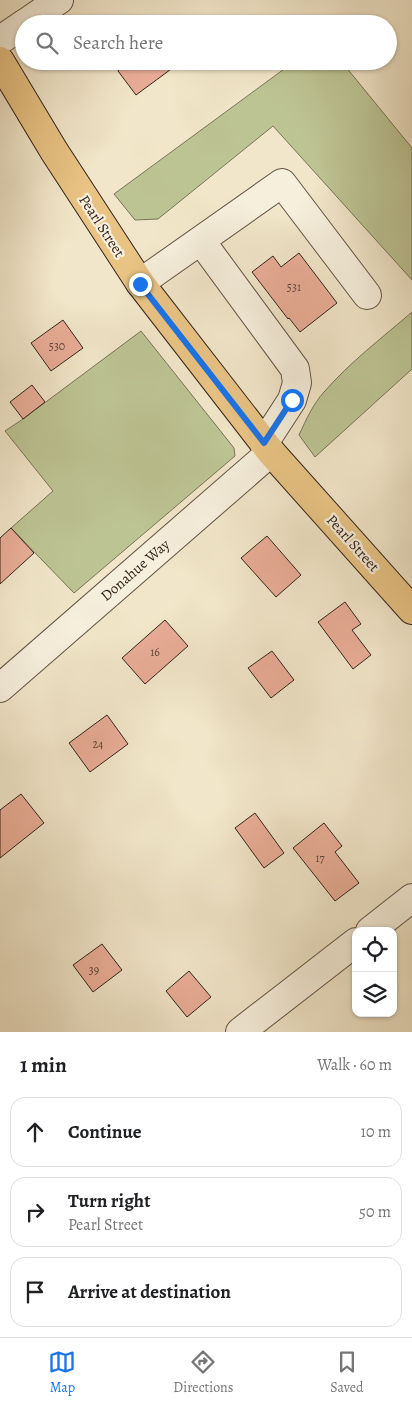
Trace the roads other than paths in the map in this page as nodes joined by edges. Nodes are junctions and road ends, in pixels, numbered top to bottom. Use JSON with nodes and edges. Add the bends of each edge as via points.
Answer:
{"nodes":[{"id":1,"x":59,"y":0,"type":"edge"},
{"id":2,"x":37,"y":15,"type":"edge"},
{"id":3,"x":15,"y":30,"type":"edge"},
{"id":4,"x":0,"y":40,"type":"edge"},
{"id":5,"x":0,"y":61,"type":"edge"},
{"id":6,"x":201,"y":241,"type":"junction"},
{"id":7,"x":140,"y":284,"type":"junction"},
{"id":8,"x":367,"y":295,"type":"dead end"},
{"id":9,"x":267,"y":447,"type":"junction"},
{"id":10,"x":412,"y":610,"type":"edge"},
{"id":11,"x":0,"y":688,"type":"edge"},
{"id":12,"x":411,"y":901,"type":"edge"},
{"id":13,"x":375,"y":927,"type":"edge"},
{"id":14,"x":352,"y":945,"type":"edge"},
{"id":15,"x":240,"y":1032,"type":"edge"}],
"edges":[{"from":1,"to":2,"type":"street"},
{"from":3,"to":4,"type":"street"},
{"from":5,"to":7,"type":"main road","name":"Pearl Street"},
{"from":6,"to":7,"type":"street"},
{"from":6,"to":8,"type":"street","via":[[282,184]]},
{"from":6,"to":9,"type":"street","name":"Donahue Way","via":[[295,369],[297,383],[292,400]]},
{"from":7,"to":9,"type":"main road","name":"Pearl Street"},
{"from":9,"to":10,"type":"main road","name":"Pearl Street"},
{"from":9,"to":11,"type":"street","name":"Donahue Way"},
{"from":12,"to":13,"type":"street"},
{"from":14,"to":15,"type":"street"}]}
